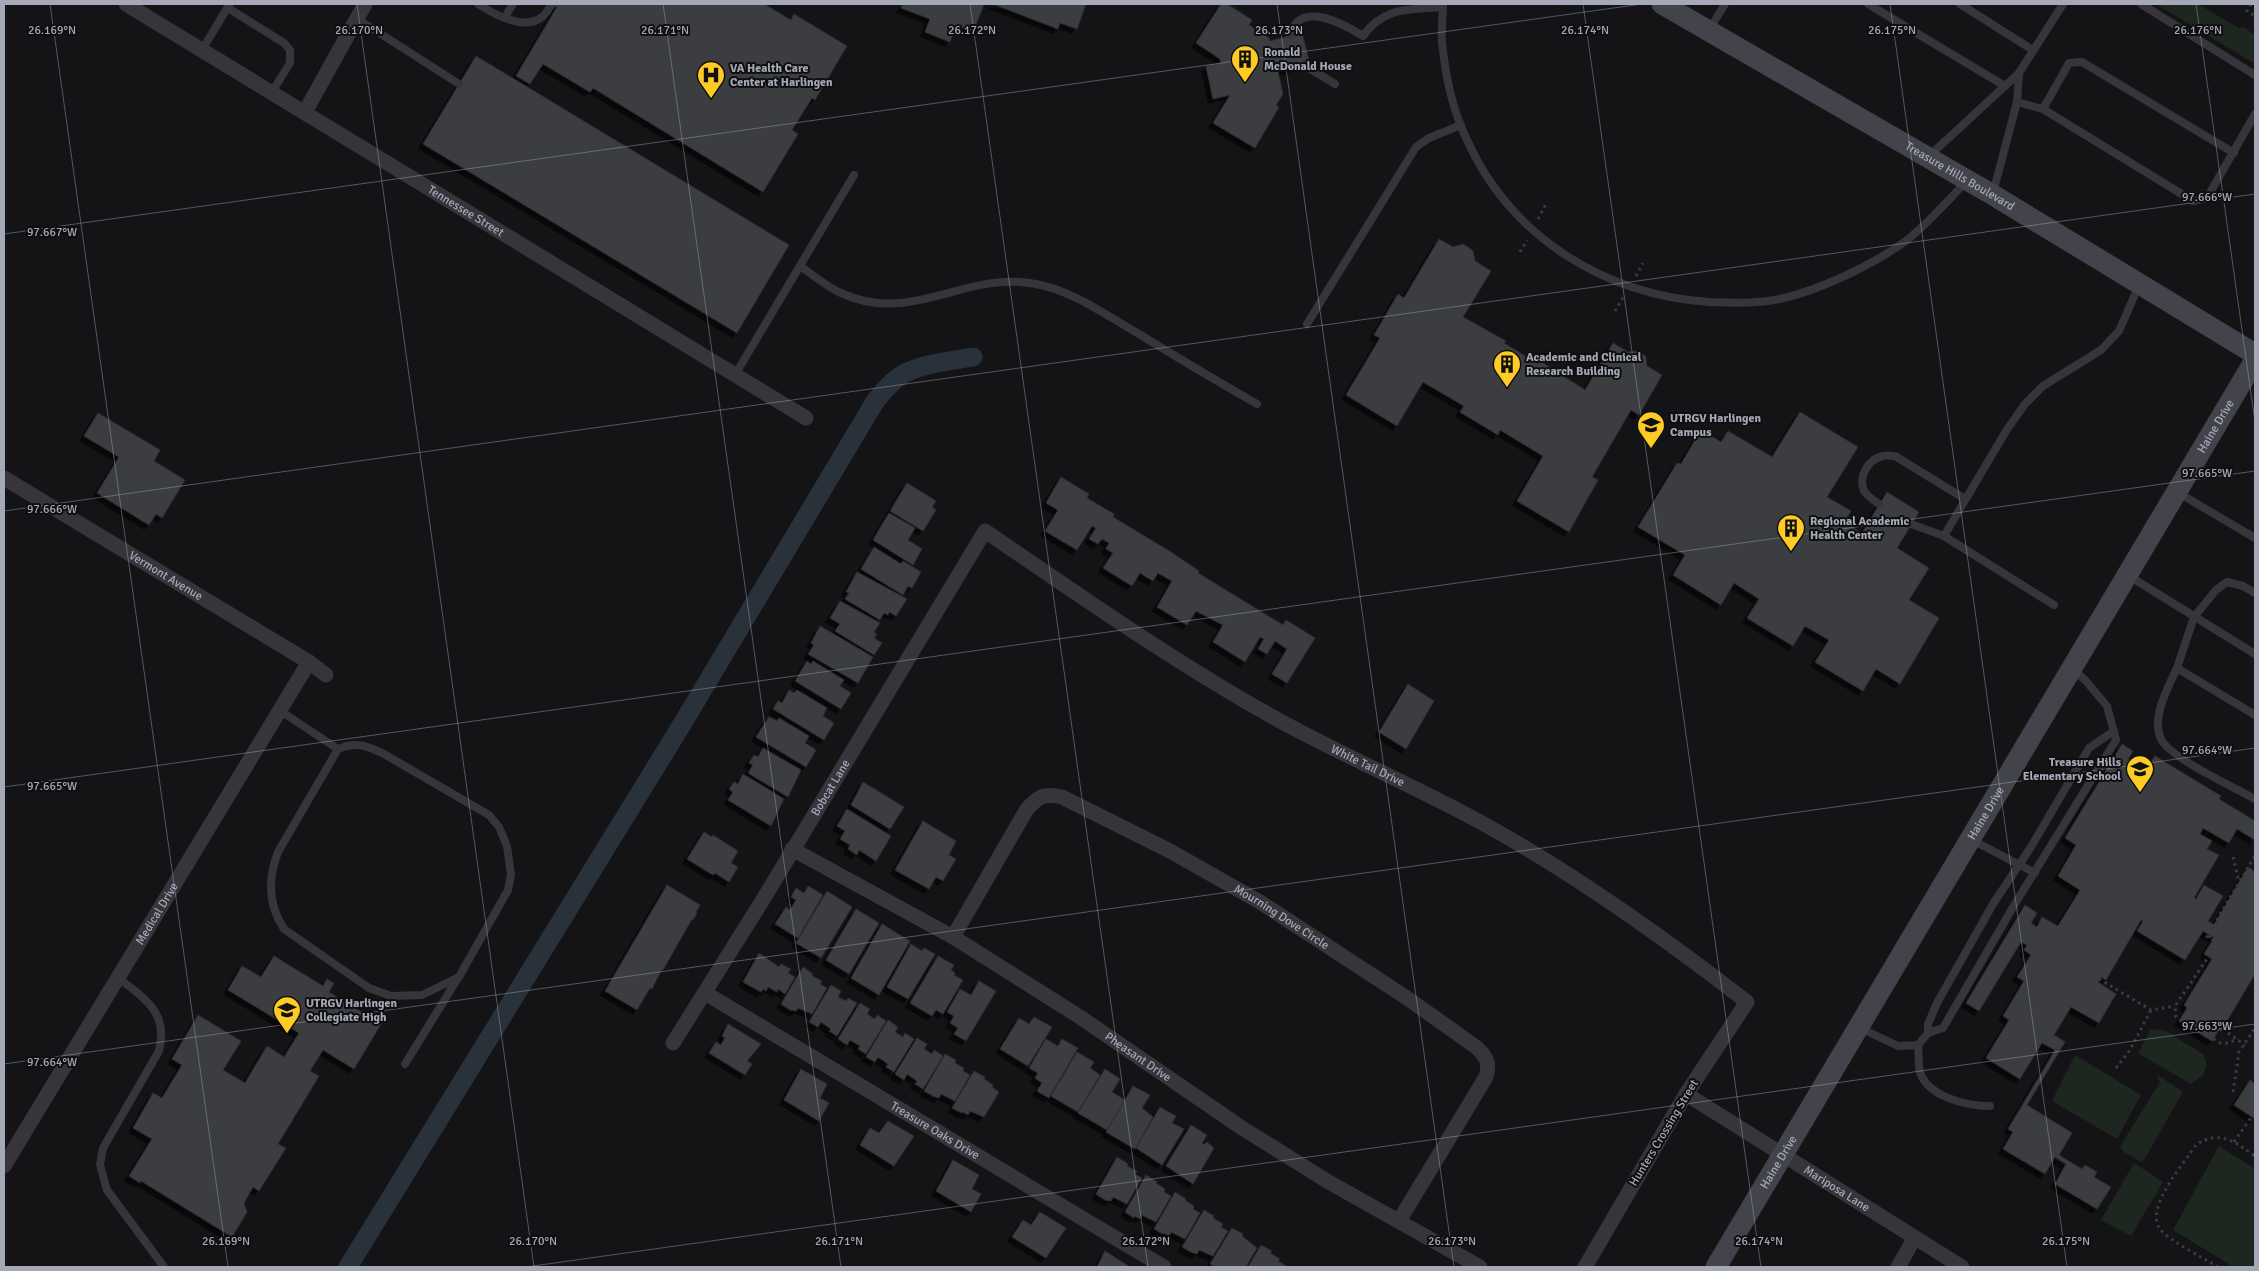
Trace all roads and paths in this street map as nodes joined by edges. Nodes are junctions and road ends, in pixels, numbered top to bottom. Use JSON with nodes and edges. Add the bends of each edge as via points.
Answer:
{"nodes":[{"id":1,"x":126,"y":4,"type":"edge"},
{"id":2,"x":366,"y":4,"type":"edge"},
{"id":3,"x":478,"y":4,"type":"edge"},
{"id":4,"x":514,"y":4,"type":"edge"},
{"id":5,"x":552,"y":4,"type":"edge"},
{"id":6,"x":1662,"y":4,"type":"edge"},
{"id":7,"x":1725,"y":4,"type":"edge"},
{"id":8,"x":1868,"y":4,"type":"edge"},
{"id":9,"x":1960,"y":4,"type":"edge"},
{"id":10,"x":2063,"y":4,"type":"edge"},
{"id":11,"x":2141,"y":4,"type":"edge"},
{"id":12,"x":2251,"y":4,"type":"edge"},
{"id":13,"x":229,"y":6,"type":"edge"},
{"id":14,"x":1443,"y":6,"type":"edge"},
{"id":15,"x":2255,"y":16,"type":"edge"},
{"id":16,"x":356,"y":18,"type":"junction"},
{"id":17,"x":505,"y":18,"type":"junction"},
{"id":18,"x":1708,"y":31,"type":"junction"},
{"id":19,"x":1290,"y":36,"type":"dead end"},
{"id":20,"x":202,"y":50,"type":"junction"},
{"id":21,"x":2033,"y":50,"type":"junction"},
{"id":22,"x":1304,"y":65,"type":"dead end"},
{"id":23,"x":2019,"y":73,"type":"junction"},
{"id":24,"x":2255,"y":75,"type":"edge"},
{"id":25,"x":459,"y":84,"type":"dead end"},
{"id":26,"x":1334,"y":84,"type":"dead end"},
{"id":27,"x":2005,"y":86,"type":"junction"},
{"id":28,"x":272,"y":92,"type":"junction"},
{"id":29,"x":2017,"y":102,"type":"junction"},
{"id":30,"x":2043,"y":109,"type":"junction"},
{"id":31,"x":305,"y":112,"type":"junction"},
{"id":32,"x":2255,"y":114,"type":"edge"},
{"id":33,"x":1461,"y":125,"type":"junction"},
{"id":34,"x":2234,"y":153,"type":"junction"},
{"id":35,"x":1928,"y":157,"type":"junction"},
{"id":36,"x":854,"y":175,"type":"dead end"},
{"id":37,"x":1968,"y":180,"type":"junction"},
{"id":38,"x":1993,"y":195,"type":"junction"},
{"id":39,"x":800,"y":266,"type":"junction"},
{"id":40,"x":2140,"y":283,"type":"junction"},
{"id":41,"x":1307,"y":324,"type":"dead end"},
{"id":42,"x":2255,"y":354,"type":"edge"},
{"id":43,"x":2255,"y":360,"type":"edge"},
{"id":44,"x":735,"y":376,"type":"junction"},
{"id":45,"x":1257,"y":404,"type":"dead end"},
{"id":46,"x":806,"y":418,"type":"dead end"},
{"id":47,"x":4,"y":478,"type":"edge"},
{"id":48,"x":2178,"y":492,"type":"junction"},
{"id":49,"x":1965,"y":500,"type":"junction"},
{"id":50,"x":1879,"y":504,"type":"dead end"},
{"id":51,"x":1911,"y":524,"type":"dead end"},
{"id":52,"x":985,"y":531,"type":"joint"},
{"id":53,"x":1944,"y":536,"type":"junction"},
{"id":54,"x":2255,"y":538,"type":"edge"},
{"id":55,"x":2128,"y":575,"type":"junction"},
{"id":56,"x":2255,"y":593,"type":"edge"},
{"id":57,"x":2054,"y":604,"type":"dead end"},
{"id":58,"x":2194,"y":617,"type":"junction"},
{"id":59,"x":2255,"y":654,"type":"edge"},
{"id":60,"x":309,"y":662,"type":"junction"},
{"id":61,"x":2071,"y":668,"type":"junction"},
{"id":62,"x":2177,"y":668,"type":"junction"},
{"id":63,"x":326,"y":675,"type":"dead end"},
{"id":64,"x":279,"y":710,"type":"junction"},
{"id":65,"x":2255,"y":714,"type":"edge"},
{"id":66,"x":2114,"y":731,"type":"junction"},
{"id":67,"x":338,"y":749,"type":"junction"},
{"id":68,"x":2255,"y":800,"type":"edge"},
{"id":69,"x":1970,"y":839,"type":"junction"},
{"id":70,"x":792,"y":849,"type":"junction"},
{"id":71,"x":2255,"y":856,"type":"edge"},
{"id":72,"x":2233,"y":857,"type":"dead end"},
{"id":73,"x":2019,"y":865,"type":"junction"},
{"id":74,"x":2035,"y":873,"type":"junction"},
{"id":75,"x":2239,"y":883,"type":"junction"},
{"id":76,"x":954,"y":937,"type":"junction"},
{"id":77,"x":2214,"y":942,"type":"junction"},
{"id":78,"x":2255,"y":964,"type":"edge"},
{"id":79,"x":459,"y":976,"type":"junction"},
{"id":80,"x":117,"y":977,"type":"junction"},
{"id":81,"x":2099,"y":980,"type":"dead end"},
{"id":82,"x":705,"y":992,"type":"junction"},
{"id":83,"x":1746,"y":1002,"type":"joint"},
{"id":84,"x":2175,"y":1006,"type":"junction"},
{"id":85,"x":2151,"y":1010,"type":"junction"},
{"id":86,"x":1858,"y":1027,"type":"junction"},
{"id":87,"x":2255,"y":1028,"type":"edge"},
{"id":88,"x":1928,"y":1033,"type":"junction"},
{"id":89,"x":2228,"y":1033,"type":"dead end"},
{"id":90,"x":2238,"y":1039,"type":"junction"},
{"id":91,"x":673,"y":1044,"type":"dead end"},
{"id":92,"x":1918,"y":1044,"type":"junction"},
{"id":93,"x":2245,"y":1045,"type":"junction"},
{"id":94,"x":405,"y":1064,"type":"dead end"},
{"id":95,"x":2116,"y":1068,"type":"dead end"},
{"id":96,"x":2233,"y":1092,"type":"dead end"},
{"id":97,"x":1686,"y":1094,"type":"junction"},
{"id":98,"x":1990,"y":1106,"type":"dead end"},
{"id":99,"x":2255,"y":1116,"type":"edge"},
{"id":100,"x":2234,"y":1142,"type":"junction"},
{"id":101,"x":1782,"y":1154,"type":"junction"},
{"id":102,"x":2255,"y":1156,"type":"edge"},
{"id":103,"x":4,"y":1166,"type":"edge"},
{"id":104,"x":1399,"y":1222,"type":"junction"},
{"id":105,"x":1914,"y":1239,"type":"junction"},
{"id":106,"x":164,"y":1267,"type":"edge"},
{"id":107,"x":1164,"y":1267,"type":"edge"},
{"id":108,"x":1480,"y":1267,"type":"edge"},
{"id":109,"x":1585,"y":1267,"type":"edge"},
{"id":110,"x":1716,"y":1267,"type":"edge"},
{"id":111,"x":1898,"y":1267,"type":"edge"},
{"id":112,"x":1962,"y":1267,"type":"edge"},
{"id":113,"x":2218,"y":1267,"type":"edge"}],
"edges":[{"from":1,"to":20,"type":"street","name":"Tennessee Street"},
{"from":2,"to":16,"type":"street"},
{"from":3,"to":17,"type":"lane"},
{"from":4,"to":17,"type":"lane"},
{"from":5,"to":17,"type":"lane","via":[[543,17],[529,23]]},
{"from":6,"to":18,"type":"street","name":"Treasure Hills Boulevard"},
{"from":7,"to":18,"type":"lane"},
{"from":8,"to":27,"type":"lane"},
{"from":9,"to":21,"type":"lane"},
{"from":10,"to":21,"type":"lane"},
{"from":11,"to":24,"type":"lane"},
{"from":12,"to":15,"type":"path","via":[[2247,12]]},
{"from":13,"to":20,"type":"lane"},
{"from":13,"to":28,"type":"lane","via":[[290,50],[290,63]]},
{"from":14,"to":19,"type":"lane","via":[[1397,11],[1383,16],[1363,36],[1324,14],[1312,14],[1293,26]]},
{"from":14,"to":33,"type":"lane","via":[[1442,41],[1451,94]]},
{"from":16,"to":25,"type":"lane"},
{"from":16,"to":31,"type":"street"},
{"from":18,"to":35,"type":"street","name":"Treasure Hills Boulevard"},
{"from":20,"to":28,"type":"street","name":"Tennessee Street"},
{"from":21,"to":23,"type":"lane"},
{"from":22,"to":26,"type":"lane"},
{"from":23,"to":27,"type":"lane"},
{"from":23,"to":29,"type":"lane"},
{"from":27,"to":35,"type":"lane"},
{"from":28,"to":31,"type":"street","name":"Tennessee Street"},
{"from":29,"to":30,"type":"lane"},
{"from":29,"to":38,"type":"lane"},
{"from":30,"to":34,"type":"lane","via":[[2193,201],[2207,198]]},
{"from":30,"to":34,"type":"lane","via":[[2069,63],[2082,62]]},
{"from":31,"to":44,"type":"street","name":"Tennessee Street"},
{"from":32,"to":34,"type":"lane"},
{"from":33,"to":37,"type":"lane","via":[[1496,190],[1525,222],[1554,246],[1583,267],[1624,285],[1676,300],[1738,304],[1780,299],[1813,288],[1860,268],[1904,242]]},
{"from":33,"to":41,"type":"lane","via":[[1416,147]]},
{"from":35,"to":37,"type":"street","name":"Treasure Hills Boulevard"},
{"from":36,"to":39,"type":"lane"},
{"from":37,"to":38,"type":"street","name":"Treasure Hills Boulevard"},
{"from":38,"to":40,"type":"street","name":"Treasure Hills Boulevard"},
{"from":39,"to":44,"type":"lane"},
{"from":39,"to":45,"type":"lane","via":[[840,293],[869,303],[898,305],[1001,281],[1055,289]]},
{"from":40,"to":42,"type":"street","name":"Treasure Hills Boulevard"},
{"from":40,"to":49,"type":"lane","via":[[2119,331],[2101,350],[2043,386],[2026,404]]},
{"from":43,"to":48,"type":"street","name":"Haine Drive"},
{"from":44,"to":46,"type":"street","name":"Tennessee Street"},
{"from":47,"to":60,"type":"street","name":"Vermont Avenue"},
{"from":48,"to":54,"type":"lane"},
{"from":48,"to":55,"type":"street","name":"Haine Drive"},
{"from":49,"to":50,"type":"lane","via":[[1901,459],[1882,456],[1872,461],[1864,471],[1862,481],[1865,492]]},
{"from":49,"to":53,"type":"lane"},
{"from":51,"to":53,"type":"lane"},
{"from":52,"to":70,"type":"street","name":"Bobcat Lane"},
{"from":52,"to":83,"type":"street","name":"White Tail Drive","via":[[1192,670],[1274,717],[1484,824],[1577,881],[1678,949]]},
{"from":53,"to":57,"type":"lane"},
{"from":55,"to":58,"type":"lane"},
{"from":55,"to":61,"type":"street","name":"Haine Drive"},
{"from":56,"to":58,"type":"lane","via":[[2227,582],[2216,590]]},
{"from":58,"to":59,"type":"lane"},
{"from":58,"to":62,"type":"lane"},
{"from":60,"to":63,"type":"street","name":"Vermont Avenue"},
{"from":60,"to":64,"type":"street","name":"Medical Drive"},
{"from":61,"to":66,"type":"lane","via":[[2086,680],[2107,706]]},
{"from":61,"to":69,"type":"street","name":"Haine Drive"},
{"from":62,"to":65,"type":"lane"},
{"from":62,"to":68,"type":"lane","via":[[2158,717],[2161,739],[2178,756]]},
{"from":64,"to":67,"type":"lane"},
{"from":64,"to":80,"type":"street","name":"Medical Drive"},
{"from":66,"to":73,"type":"lane","via":[[2089,748]]},
{"from":66,"to":74,"type":"lane","via":[[2116,740]]},
{"from":67,"to":79,"type":"lane","via":[[358,744],[367,746],[489,815],[499,827],[509,859],[511,875],[508,890]]},
{"from":67,"to":79,"type":"lane","via":[[273,865],[271,884],[276,917],[284,929],[369,988],[391,996],[422,995]]},
{"from":69,"to":73,"type":"lane"},
{"from":69,"to":86,"type":"street","name":"Haine Drive"},
{"from":70,"to":76,"type":"street","name":"Pheasant Drive"},
{"from":70,"to":82,"type":"street","name":"Bobcat Lane"},
{"from":71,"to":75,"type":"path"},
{"from":72,"to":75,"type":"path"},
{"from":73,"to":74,"type":"lane"},
{"from":73,"to":88,"type":"lane","via":[[1936,1003]]},
{"from":74,"to":88,"type":"lane","via":[[1943,1028]]},
{"from":75,"to":77,"type":"path","via":[[2207,937]]},
{"from":76,"to":104,"type":"street","name":"Pheasant Drive","via":[[1080,1017],[1242,1128]]},
{"from":76,"to":104,"type":"street","name":"Mourning Dove Circle","via":[[1028,809],[1048,794],[1062,797],[1211,873],[1338,951],[1476,1047],[1489,1066],[1486,1078]]},
{"from":77,"to":78,"type":"path"},
{"from":77,"to":84,"type":"path","via":[[2207,959]]},
{"from":79,"to":94,"type":"lane"},
{"from":80,"to":103,"type":"street","name":"Medical Drive"},
{"from":80,"to":106,"type":"lane","via":[[152,1006],[160,1022],[162,1042],[104,1148],[101,1174],[107,1190]]},
{"from":81,"to":85,"type":"path"},
{"from":82,"to":91,"type":"street","name":"Bobcat Lane"},
{"from":82,"to":107,"type":"street","name":"Treasure Oaks Drive"},
{"from":83,"to":97,"type":"street","name":"Hunters Crossing Street"},
{"from":84,"to":85,"type":"path"},
{"from":84,"to":90,"type":"path","via":[[2176,1017],[2220,1043]]},
{"from":85,"to":95,"type":"path","via":[[2130,1050]]},
{"from":86,"to":92,"type":"lane","via":[[1898,1046]]},
{"from":86,"to":101,"type":"street","name":"Haine Drive"},
{"from":87,"to":93,"type":"path"},
{"from":88,"to":92,"type":"lane"},
{"from":89,"to":90,"type":"path"},
{"from":90,"to":93,"type":"path"},
{"from":92,"to":98,"type":"lane","via":[[1920,1073],[1936,1093],[1973,1106]]},
{"from":93,"to":96,"type":"path","via":[[2239,1052]]},
{"from":97,"to":101,"type":"street","name":"Mariposa Lane"},
{"from":97,"to":109,"type":"street","name":"Hunters Crossing Street"},
{"from":99,"to":100,"type":"path"},
{"from":100,"to":102,"type":"path"},
{"from":100,"to":113,"type":"path","via":[[2218,1137],[2205,1139],[2196,1145],[2158,1201],[2156,1212],[2158,1228],[2168,1237]]},
{"from":101,"to":105,"type":"street","name":"Mariposa Lane"},
{"from":101,"to":110,"type":"street","name":"Haine Drive"},
{"from":104,"to":108,"type":"street","name":"Pheasant Drive"},
{"from":105,"to":111,"type":"street"},
{"from":105,"to":112,"type":"street","name":"Mariposa Lane"}]}
